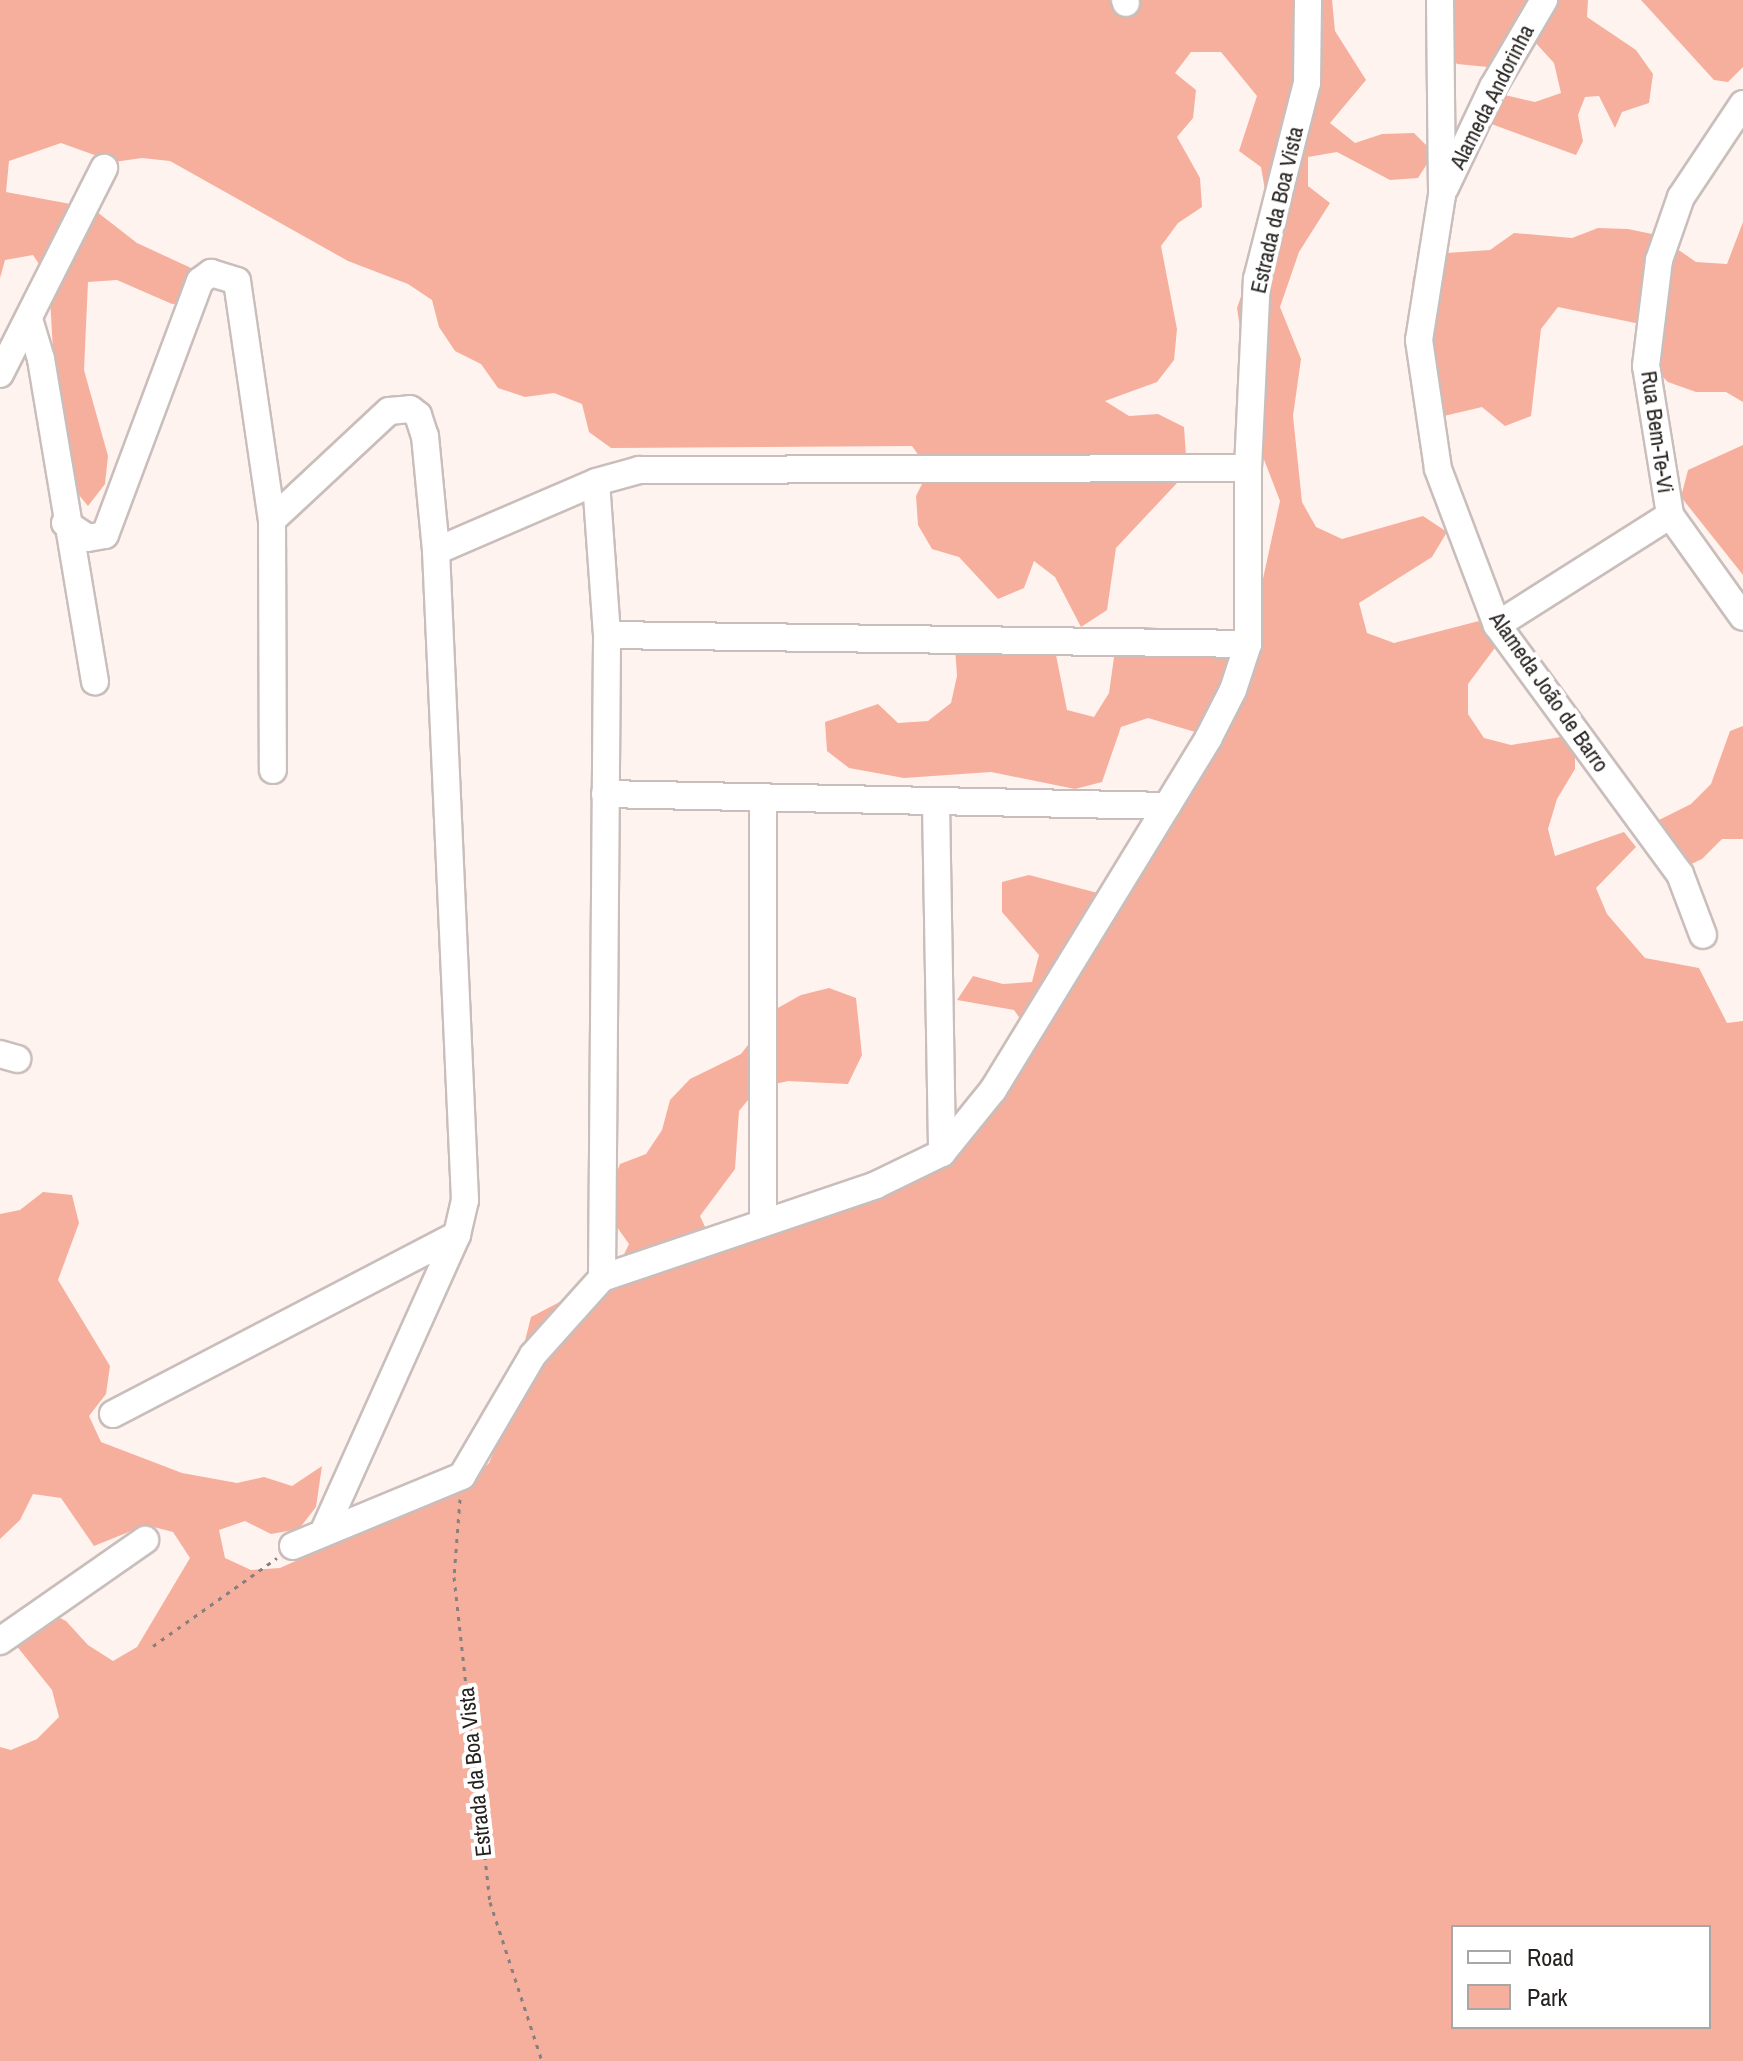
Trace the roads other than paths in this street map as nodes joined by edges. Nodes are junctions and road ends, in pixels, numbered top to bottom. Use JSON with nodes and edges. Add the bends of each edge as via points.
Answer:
{"nodes":[{"id":1,"x":1308,"y":0,"type":"edge"},
{"id":2,"x":1440,"y":0,"type":"edge"},
{"id":3,"x":1544,"y":0,"type":"edge"},
{"id":4,"x":1743,"y":104,"type":"edge"},
{"id":5,"x":104,"y":168,"type":"dead end"},
{"id":6,"x":1442,"y":195,"type":"junction"},
{"id":7,"x":29,"y":319,"type":"junction"},
{"id":8,"x":0,"y":374,"type":"edge"},
{"id":9,"x":1248,"y":468,"type":"junction"},
{"id":10,"x":596,"y":482,"type":"junction"},
{"id":11,"x":1670,"y":515,"type":"junction"},
{"id":12,"x":272,"y":520,"type":"junction"},
{"id":13,"x":65,"y":523,"type":"junction"},
{"id":14,"x":436,"y":551,"type":"junction"},
{"id":15,"x":1743,"y":617,"type":"edge"},
{"id":16,"x":1497,"y":625,"type":"junction"},
{"id":17,"x":607,"y":635,"type":"junction"},
{"id":18,"x":1248,"y":644,"type":"junction"},
{"id":19,"x":95,"y":682,"type":"dead end"},
{"id":20,"x":273,"y":770,"type":"dead end"},
{"id":21,"x":605,"y":794,"type":"junction"},
{"id":22,"x":763,"y":797,"type":"junction"},
{"id":23,"x":936,"y":803,"type":"junction"},
{"id":24,"x":1167,"y":806,"type":"junction"},
{"id":25,"x":1703,"y":935,"type":"dead end"},
{"id":26,"x":942,"y":1153,"type":"junction"},
{"id":27,"x":763,"y":1221,"type":"junction"},
{"id":28,"x":457,"y":1235,"type":"junction"},
{"id":29,"x":602,"y":1278,"type":"junction"},
{"id":30,"x":113,"y":1414,"type":"dead end"},
{"id":31,"x":325,"y":1529,"type":"junction"},
{"id":32,"x":145,"y":1540,"type":"dead end"},
{"id":33,"x":293,"y":1546,"type":"road end"},
{"id":34,"x":0,"y":1641,"type":"edge"}],
"edges":[{"from":1,"to":9,"type":"street","name":"Estrada da Boa Vista","via":[[1307,83],[1257,279]]},
{"from":2,"to":6,"type":"street"},
{"from":3,"to":6,"type":"street","name":"Alameda Andorinha","via":[[1493,87]]},
{"from":4,"to":11,"type":"street","name":"Rua Bem-Te-Vi","via":[[1681,197],[1659,260],[1650,308],[1649,407]]},
{"from":5,"to":7,"type":"street"},
{"from":6,"to":16,"type":"street","name":"Alameda João de Barro","via":[[1419,340],[1424,397],[1454,521]]},
{"from":7,"to":8,"type":"street"},
{"from":7,"to":13,"type":"street","via":[[41,359]]},
{"from":9,"to":10,"type":"street","via":[[672,467]]},
{"from":9,"to":18,"type":"street","name":"Estrada da Boa Vista"},
{"from":10,"to":14,"type":"street"},
{"from":10,"to":17,"type":"street"},
{"from":11,"to":15,"type":"street","name":"Rua Bem-Te-Vi"},
{"from":11,"to":16,"type":"street"},
{"from":12,"to":13,"type":"street","via":[[242,296],[237,281],[211,273],[200,281],[105,535],[88,538]]},
{"from":12,"to":14,"type":"street","via":[[389,411],[410,409],[425,436]]},
{"from":12,"to":20,"type":"street"},
{"from":13,"to":19,"type":"street"},
{"from":14,"to":28,"type":"street","via":[[467,1172]]},
{"from":16,"to":25,"type":"street","name":"Alameda João de Barro","via":[[1680,874]]},
{"from":17,"to":18,"type":"street"},
{"from":17,"to":21,"type":"street"},
{"from":18,"to":24,"type":"street","name":"Estrada da Boa Vista","via":[[1233,690]]},
{"from":21,"to":22,"type":"street"},
{"from":21,"to":29,"type":"street"},
{"from":22,"to":23,"type":"street"},
{"from":22,"to":27,"type":"street"},
{"from":23,"to":24,"type":"street"},
{"from":23,"to":26,"type":"street"},
{"from":24,"to":26,"type":"street","name":"Estrada da Boa Vista","via":[[993,1090]]},
{"from":26,"to":27,"type":"street","via":[[876,1185]]},
{"from":27,"to":29,"type":"street"},
{"from":28,"to":30,"type":"street"},
{"from":28,"to":31,"type":"street"},
{"from":29,"to":31,"type":"street","via":[[533,1355],[462,1476]]},
{"from":31,"to":33,"type":"street"},
{"from":32,"to":34,"type":"street"}]}
